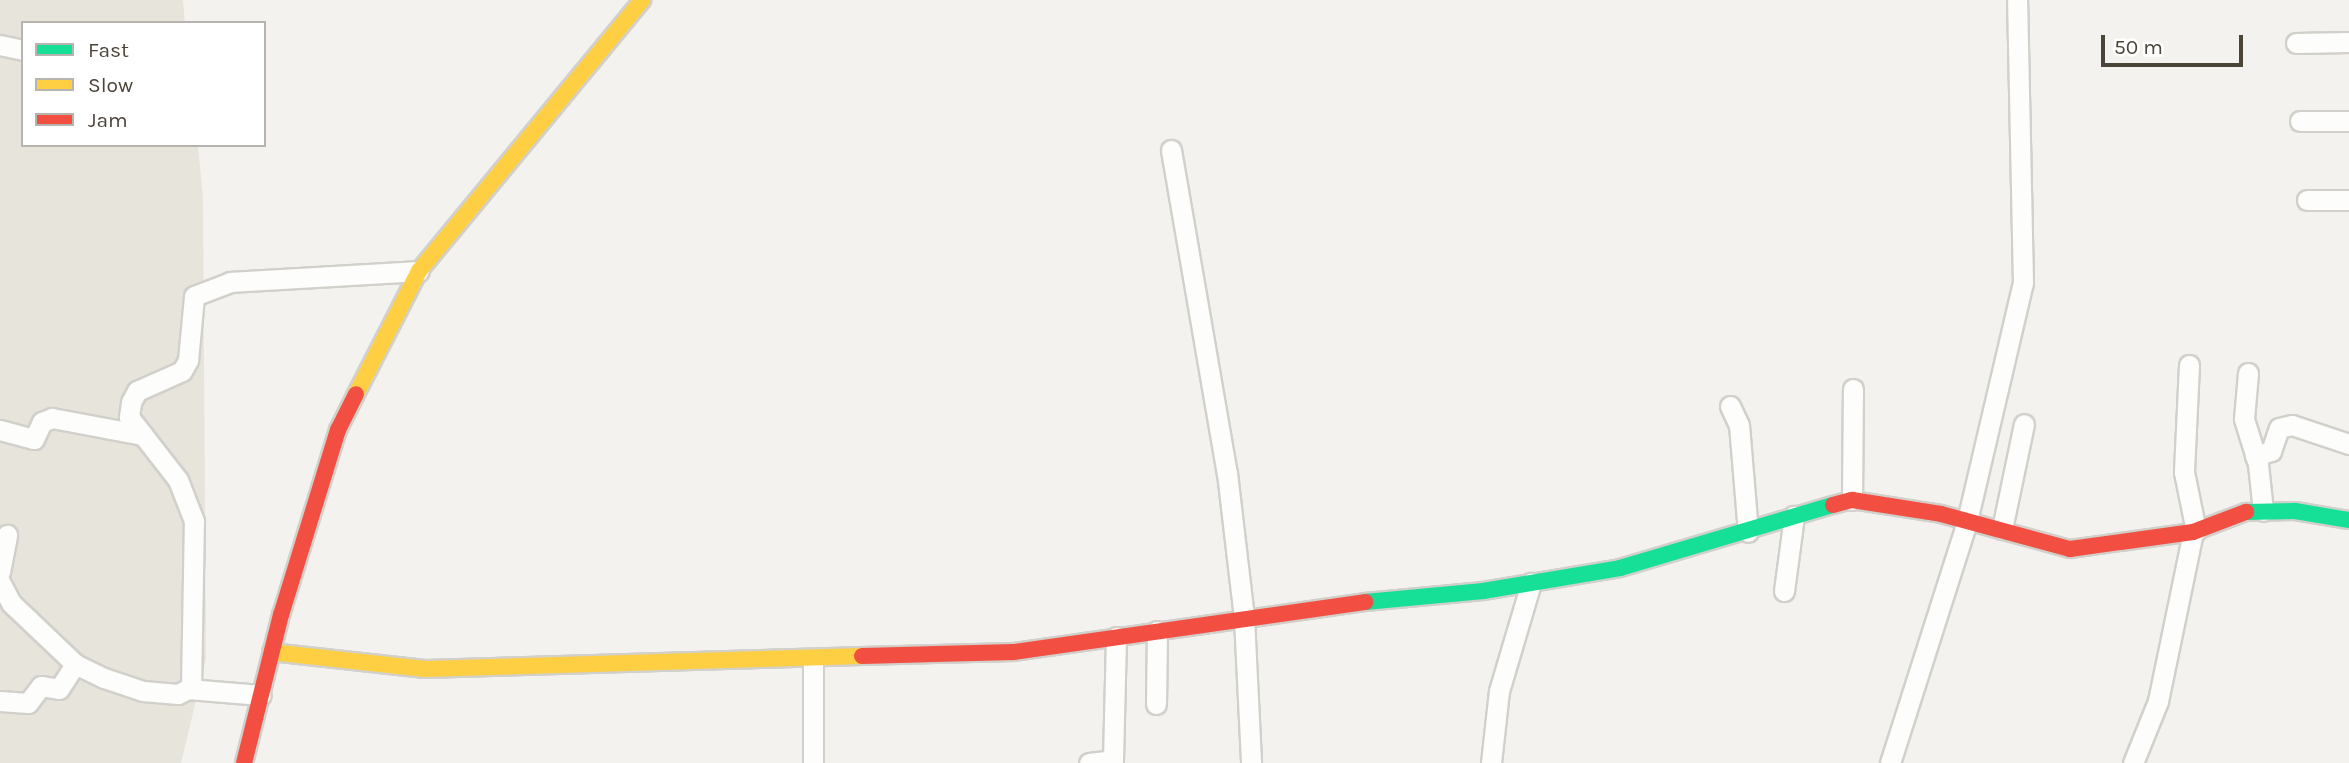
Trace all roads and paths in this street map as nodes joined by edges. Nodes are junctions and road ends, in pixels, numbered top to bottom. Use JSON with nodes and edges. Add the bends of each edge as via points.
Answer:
{"nodes":[{"id":1,"x":642,"y":0,"type":"edge"},
{"id":2,"x":2017,"y":0,"type":"edge"},
{"id":3,"x":2349,"y":42,"type":"edge"},
{"id":4,"x":2296,"y":43,"type":"dead end"},
{"id":5,"x":0,"y":45,"type":"edge"},
{"id":6,"x":21,"y":50,"type":"edge"},
{"id":7,"x":2300,"y":121,"type":"dead end"},
{"id":8,"x":2349,"y":121,"type":"edge"},
{"id":9,"x":1171,"y":150,"type":"dead end"},
{"id":10,"x":2349,"y":200,"type":"edge"},
{"id":11,"x":2307,"y":201,"type":"dead end"},
{"id":12,"x":419,"y":271,"type":"junction"},
{"id":13,"x":2189,"y":365,"type":"dead end"},
{"id":14,"x":2248,"y":373,"type":"dead end"},
{"id":15,"x":1853,"y":389,"type":"dead end"},
{"id":16,"x":1730,"y":406,"type":"dead end"},
{"id":17,"x":2024,"y":424,"type":"dead end"},
{"id":18,"x":0,"y":430,"type":"edge"},
{"id":19,"x":143,"y":435,"type":"junction"},
{"id":20,"x":2349,"y":444,"type":"edge"},
{"id":21,"x":2255,"y":456,"type":"junction"},
{"id":22,"x":1852,"y":500,"type":"junction"},
{"id":23,"x":2263,"y":511,"type":"junction"},
{"id":24,"x":1794,"y":516,"type":"junction"},
{"id":25,"x":2349,"y":520,"type":"edge"},
{"id":26,"x":1967,"y":521,"type":"junction"},
{"id":27,"x":2002,"y":529,"type":"junction"},
{"id":28,"x":1748,"y":532,"type":"junction"},
{"id":29,"x":2195,"y":532,"type":"junction"},
{"id":30,"x":7,"y":535,"type":"dead end"},
{"id":31,"x":0,"y":572,"type":"edge"},
{"id":32,"x":0,"y":582,"type":"edge"},
{"id":33,"x":1531,"y":583,"type":"junction"},
{"id":34,"x":1784,"y":591,"type":"dead end"},
{"id":35,"x":1244,"y":618,"type":"junction"},
{"id":36,"x":1157,"y":631,"type":"junction"},
{"id":37,"x":1116,"y":637,"type":"junction"},
{"id":38,"x":271,"y":652,"type":"junction"},
{"id":39,"x":813,"y":659,"type":"junction"},
{"id":40,"x":75,"y":664,"type":"junction"},
{"id":41,"x":191,"y":689,"type":"junction"},
{"id":42,"x":261,"y":695,"type":"junction"},
{"id":43,"x":0,"y":701,"type":"edge"},
{"id":44,"x":1156,"y":704,"type":"dead end"},
{"id":45,"x":244,"y":763,"type":"edge"},
{"id":46,"x":813,"y":763,"type":"edge"},
{"id":47,"x":1089,"y":763,"type":"edge"},
{"id":48,"x":1251,"y":763,"type":"edge"},
{"id":49,"x":1491,"y":763,"type":"edge"},
{"id":50,"x":1890,"y":763,"type":"edge"},
{"id":51,"x":2133,"y":763,"type":"edge"}],
"edges":[{"from":1,"to":12,"type":"street"},
{"from":2,"to":26,"type":"street","via":[[2023,284]]},
{"from":3,"to":4,"type":"street"},
{"from":5,"to":6,"type":"street"},
{"from":7,"to":8,"type":"street"},
{"from":9,"to":35,"type":"street","via":[[1227,473]]},
{"from":10,"to":11,"type":"street"},
{"from":12,"to":19,"type":"street","via":[[230,282],[194,296],[183,371],[137,391],[131,402],[129,416]]},
{"from":12,"to":38,"type":"street","via":[[338,430]]},
{"from":13,"to":29,"type":"street","via":[[2184,472]]},
{"from":14,"to":21,"type":"street","via":[[2244,419]]},
{"from":15,"to":22,"type":"street"},
{"from":16,"to":28,"type":"street","via":[[1739,425]]},
{"from":17,"to":27,"type":"street"},
{"from":18,"to":19,"type":"street","via":[[34,439],[42,422],[52,418]]},
{"from":19,"to":41,"type":"street","via":[[178,480],[194,521]]},
{"from":20,"to":21,"type":"street","via":[[2291,425],[2280,428],[2271,451]]},
{"from":21,"to":23,"type":"street"},
{"from":22,"to":24,"type":"street"},
{"from":22,"to":26,"type":"street"},
{"from":23,"to":25,"type":"street"},
{"from":23,"to":29,"type":"street","via":[[2249,511]]},
{"from":24,"to":28,"type":"street"},
{"from":24,"to":34,"type":"street"},
{"from":26,"to":27,"type":"street"},
{"from":26,"to":50,"type":"street"},
{"from":27,"to":29,"type":"street","via":[[2070,549]]},
{"from":28,"to":33,"type":"street","via":[[1620,568]]},
{"from":29,"to":51,"type":"street","via":[[2158,701]]},
{"from":30,"to":31,"type":"street"},
{"from":32,"to":40,"type":"street","via":[[11,603]]},
{"from":33,"to":35,"type":"street"},
{"from":33,"to":49,"type":"street","via":[[1499,691]]},
{"from":35,"to":36,"type":"street"},
{"from":35,"to":48,"type":"street"},
{"from":36,"to":37,"type":"street"},
{"from":36,"to":44,"type":"street"},
{"from":37,"to":39,"type":"street","via":[[1014,652]]},
{"from":37,"to":47,"type":"street","via":[[1113,760]]},
{"from":38,"to":39,"type":"street","via":[[425,669]]},
{"from":38,"to":42,"type":"street"},
{"from":39,"to":46,"type":"street"},
{"from":40,"to":41,"type":"street","via":[[143,691],[178,694]]},
{"from":40,"to":43,"type":"street","via":[[59,689],[41,686],[28,702]]},
{"from":41,"to":42,"type":"street"},
{"from":42,"to":45,"type":"street"}]}
